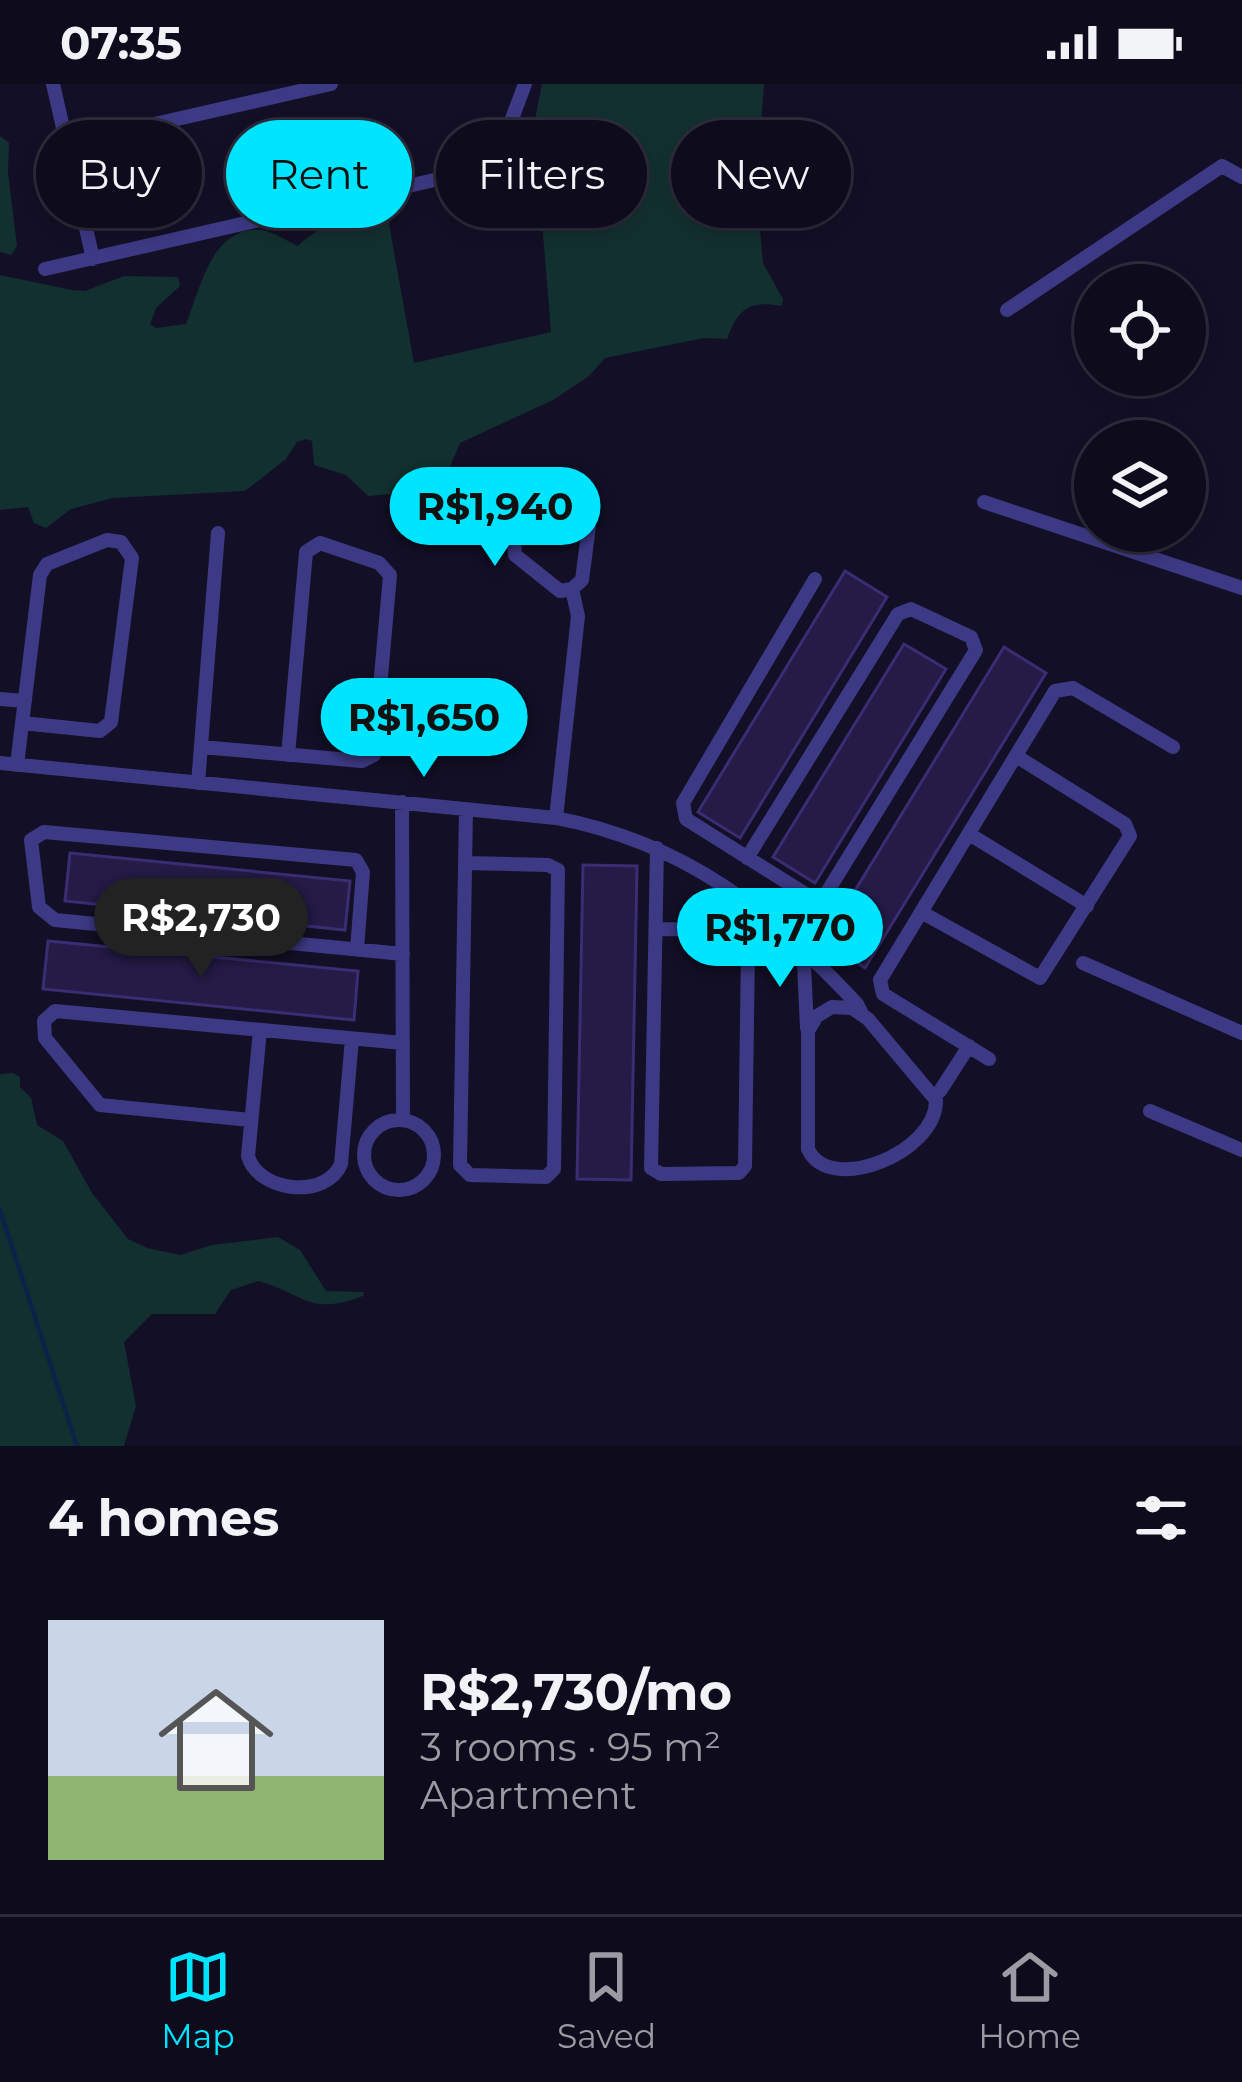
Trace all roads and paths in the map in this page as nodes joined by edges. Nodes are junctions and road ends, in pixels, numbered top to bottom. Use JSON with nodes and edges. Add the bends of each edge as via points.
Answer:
{"nodes":[{"id":1,"x":53,"y":84,"type":"edge"},
{"id":2,"x":331,"y":84,"type":"edge"},
{"id":3,"x":525,"y":84,"type":"edge"},
{"id":4,"x":61,"y":120,"type":"edge"},
{"id":5,"x":173,"y":120,"type":"edge"},
{"id":6,"x":1242,"y":177,"type":"edge"},
{"id":7,"x":86,"y":228,"type":"edge"},
{"id":8,"x":93,"y":259,"type":"junction"},
{"id":9,"x":45,"y":269,"type":"dead end"},
{"id":10,"x":1007,"y":310,"type":"dead end"},
{"id":11,"x":984,"y":502,"type":"dead end"},
{"id":12,"x":218,"y":532,"type":"dead end"},
{"id":13,"x":815,"y":579,"type":"dead end"},
{"id":14,"x":1242,"y":588,"type":"edge"},
{"id":15,"x":572,"y":589,"type":"junction"},
{"id":16,"x":0,"y":699,"type":"edge"},
{"id":17,"x":25,"y":701,"type":"junction"},
{"id":18,"x":22,"y":723,"type":"junction"},
{"id":19,"x":201,"y":747,"type":"junction"},
{"id":20,"x":1173,"y":747,"type":"dead end"},
{"id":21,"x":288,"y":754,"type":"junction"},
{"id":22,"x":1016,"y":756,"type":"junction"},
{"id":23,"x":0,"y":763,"type":"edge"},
{"id":24,"x":17,"y":765,"type":"junction"},
{"id":25,"x":198,"y":783,"type":"junction"},
{"id":26,"x":402,"y":802,"type":"junction"},
{"id":27,"x":466,"y":809,"type":"junction"},
{"id":28,"x":556,"y":818,"type":"junction"},
{"id":29,"x":969,"y":834,"type":"junction"},
{"id":30,"x":657,"y":848,"type":"junction"},
{"id":31,"x":747,"y":858,"type":"junction"},
{"id":32,"x":465,"y":863,"type":"junction"},
{"id":33,"x":820,"y":903,"type":"junction"},
{"id":34,"x":1087,"y":906,"type":"junction"},
{"id":35,"x":921,"y":912,"type":"junction"},
{"id":36,"x":656,"y":929,"type":"junction"},
{"id":37,"x":792,"y":941,"type":"junction"},
{"id":38,"x":357,"y":950,"type":"junction"},
{"id":39,"x":403,"y":954,"type":"junction"},
{"id":40,"x":1083,"y":963,"type":"dead end"},
{"id":41,"x":860,"y":1012,"type":"junction"},
{"id":42,"x":260,"y":1030,"type":"junction"},
{"id":43,"x":808,"y":1031,"type":"junction"},
{"id":44,"x":1242,"y":1034,"type":"edge"},
{"id":45,"x":352,"y":1039,"type":"junction"},
{"id":46,"x":403,"y":1043,"type":"junction"},
{"id":47,"x":969,"y":1046,"type":"junction"},
{"id":48,"x":989,"y":1059,"type":"dead end"},
{"id":49,"x":934,"y":1095,"type":"junction"},
{"id":50,"x":1150,"y":1111,"type":"dead end"},
{"id":51,"x":250,"y":1120,"type":"junction"},
{"id":52,"x":403,"y":1120,"type":"junction"},
{"id":53,"x":1242,"y":1150,"type":"edge"}],
"edges":[{"from":1,"to":4,"type":"street"},
{"from":2,"to":5,"type":"street"},
{"from":3,"to":8,"type":"street","via":[[511,124],[478,170]]},
{"from":6,"to":10,"type":"street","via":[[1222,166]]},
{"from":7,"to":8,"type":"street"},
{"from":8,"to":9,"type":"street"},
{"from":11,"to":14,"type":"street"},
{"from":12,"to":19,"type":"street"},
{"from":13,"to":31,"type":"street","via":[[685,795],[686,819]]},
{"from":15,"to":15,"type":"street","via":[[584,574],[589,526],[585,514],[567,506],[522,526],[513,547],[554,589]]},
{"from":15,"to":28,"type":"street","via":[[578,616]]},
{"from":16,"to":17,"type":"street"},
{"from":17,"to":18,"type":"street"},
{"from":17,"to":18,"type":"street","via":[[43,568],[107,540],[121,542],[132,557],[111,722],[100,731]]},
{"from":18,"to":24,"type":"street"},
{"from":19,"to":21,"type":"street"},
{"from":19,"to":25,"type":"street"},
{"from":20,"to":22,"type":"street","via":[[1066,686],[1055,691]]},
{"from":21,"to":21,"type":"street","via":[[362,761],[375,752],[390,575],[380,563],[320,543],[306,552]]},
{"from":22,"to":29,"type":"street"},
{"from":22,"to":34,"type":"street","via":[[1130,829]]},
{"from":23,"to":24,"type":"street"},
{"from":24,"to":25,"type":"street"},
{"from":25,"to":26,"type":"street"},
{"from":26,"to":27,"type":"street"},
{"from":26,"to":39,"type":"street"},
{"from":27,"to":28,"type":"street"},
{"from":27,"to":32,"type":"street"},
{"from":28,"to":30,"type":"street"},
{"from":29,"to":34,"type":"street"},
{"from":29,"to":35,"type":"street"},
{"from":30,"to":36,"type":"street"},
{"from":30,"to":37,"type":"street","via":[[726,885]]},
{"from":31,"to":33,"type":"street"},
{"from":31,"to":33,"type":"street","via":[[901,611],[971,637],[976,650]]},
{"from":32,"to":32,"type":"street","via":[[460,1165],[470,1175],[546,1177],[554,1169],[558,870]]},
{"from":33,"to":37,"type":"street"},
{"from":34,"to":35,"type":"street","via":[[1038,979]]},
{"from":35,"to":47,"type":"street","via":[[879,988]]},
{"from":36,"to":36,"type":"street","via":[[651,1168],[739,1173],[748,948],[726,929]]},
{"from":37,"to":41,"type":"street"},
{"from":37,"to":43,"type":"street","via":[[805,969]]},
{"from":38,"to":38,"type":"street","via":[[55,920],[40,908],[30,844],[44,832],[356,860],[363,872]]},
{"from":38,"to":39,"type":"street"},
{"from":39,"to":46,"type":"street"},
{"from":40,"to":44,"type":"street"},
{"from":41,"to":43,"type":"street","via":[[832,1007]]},
{"from":41,"to":49,"type":"street"},
{"from":42,"to":45,"type":"street"},
{"from":42,"to":51,"type":"street"},
{"from":42,"to":51,"type":"street","via":[[56,1011],[42,1025],[100,1105]]},
{"from":43,"to":49,"type":"street","via":[[808,1149],[821,1165],[876,1166],[898,1156],[934,1116]]},
{"from":45,"to":46,"type":"street"},
{"from":45,"to":51,"type":"street","via":[[332,1179],[314,1186],[260,1177],[248,1156]]},
{"from":46,"to":52,"type":"street"},
{"from":47,"to":48,"type":"street"},
{"from":47,"to":49,"type":"street"},
{"from":50,"to":53,"type":"street"},
{"from":52,"to":52,"type":"street","via":[[379,1126],[365,1147],[368,1172],[395,1190],[419,1184],[434,1155],[425,1132]]}]}
